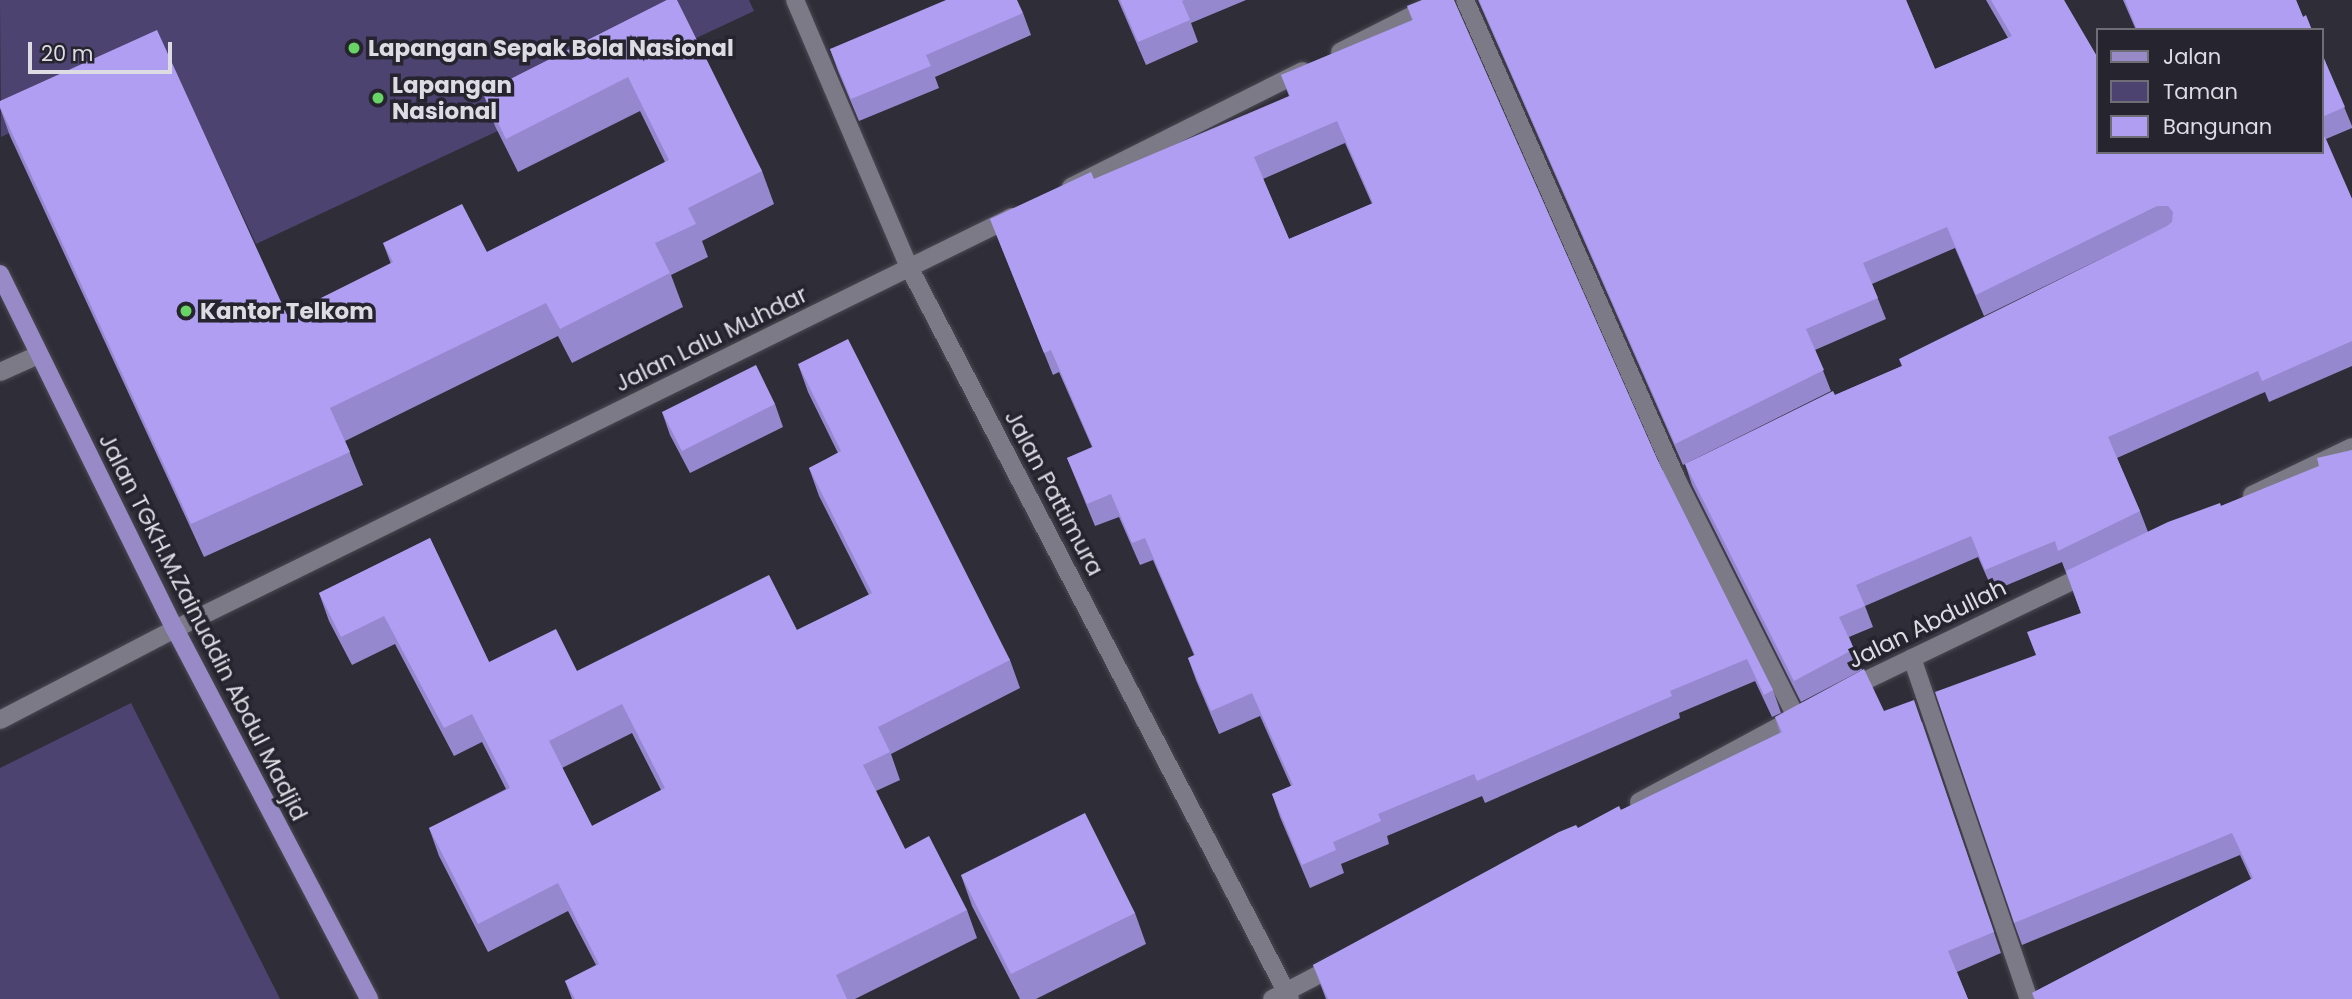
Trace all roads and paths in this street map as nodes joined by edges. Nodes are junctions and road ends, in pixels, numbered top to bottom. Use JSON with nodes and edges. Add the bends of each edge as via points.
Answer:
{"nodes":[{"id":1,"x":795,"y":0,"type":"edge"},
{"id":2,"x":1443,"y":0,"type":"edge"},
{"id":3,"x":1465,"y":0,"type":"edge"},
{"id":4,"x":1059,"y":194,"type":"edge"},
{"id":5,"x":1034,"y":206,"type":"edge"},
{"id":6,"x":910,"y":269,"type":"junction"},
{"id":7,"x":0,"y":274,"type":"edge"},
{"id":8,"x":38,"y":355,"type":"junction"},
{"id":9,"x":0,"y":372,"type":"edge"},
{"id":10,"x":2352,"y":447,"type":"edge"},
{"id":11,"x":2239,"y":502,"type":"edge"},
{"id":12,"x":2113,"y":562,"type":"edge"},
{"id":13,"x":175,"y":629,"type":"junction"},
{"id":14,"x":1912,"y":658,"type":"junction"},
{"id":15,"x":1796,"y":718,"type":"junction"},
{"id":16,"x":0,"y":720,"type":"edge"},
{"id":17,"x":1626,"y":809,"type":"edge"},
{"id":18,"x":1348,"y":959,"type":"edge"},
{"id":19,"x":1283,"y":997,"type":"edge"},
{"id":20,"x":369,"y":999,"type":"edge"},
{"id":21,"x":2029,"y":999,"type":"edge"}],
"edges":[{"from":1,"to":6,"type":"street","name":"Jalan Pattimura"},
{"from":2,"to":4,"type":"street"},
{"from":3,"to":15,"type":"street"},
{"from":5,"to":6,"type":"street","name":"Jalan Lalu Muhdar"},
{"from":6,"to":13,"type":"street","name":"Jalan Lalu Muhdar"},
{"from":6,"to":19,"type":"street","name":"Jalan Pattimura"},
{"from":7,"to":8,"type":"main road","name":"Jalan TGKH.M.Zainuddin Abdul Madjid"},
{"from":8,"to":9,"type":"street"},
{"from":8,"to":13,"type":"main road","name":"Jalan TGKH.M.Zainuddin Abdul Madjid"},
{"from":10,"to":11,"type":"street"},
{"from":12,"to":14,"type":"street","name":"Jalan Abdullah"},
{"from":13,"to":16,"type":"street","name":"Jalan Lalu Muhdar"},
{"from":13,"to":20,"type":"main road","name":"Jalan TGKH.M.Zainuddin Abdul Madjid"},
{"from":14,"to":15,"type":"street","name":"Jalan Abdullah"},
{"from":14,"to":21,"type":"street"},
{"from":15,"to":17,"type":"street","name":"Jalan Abdullah"},
{"from":18,"to":19,"type":"street"}]}
